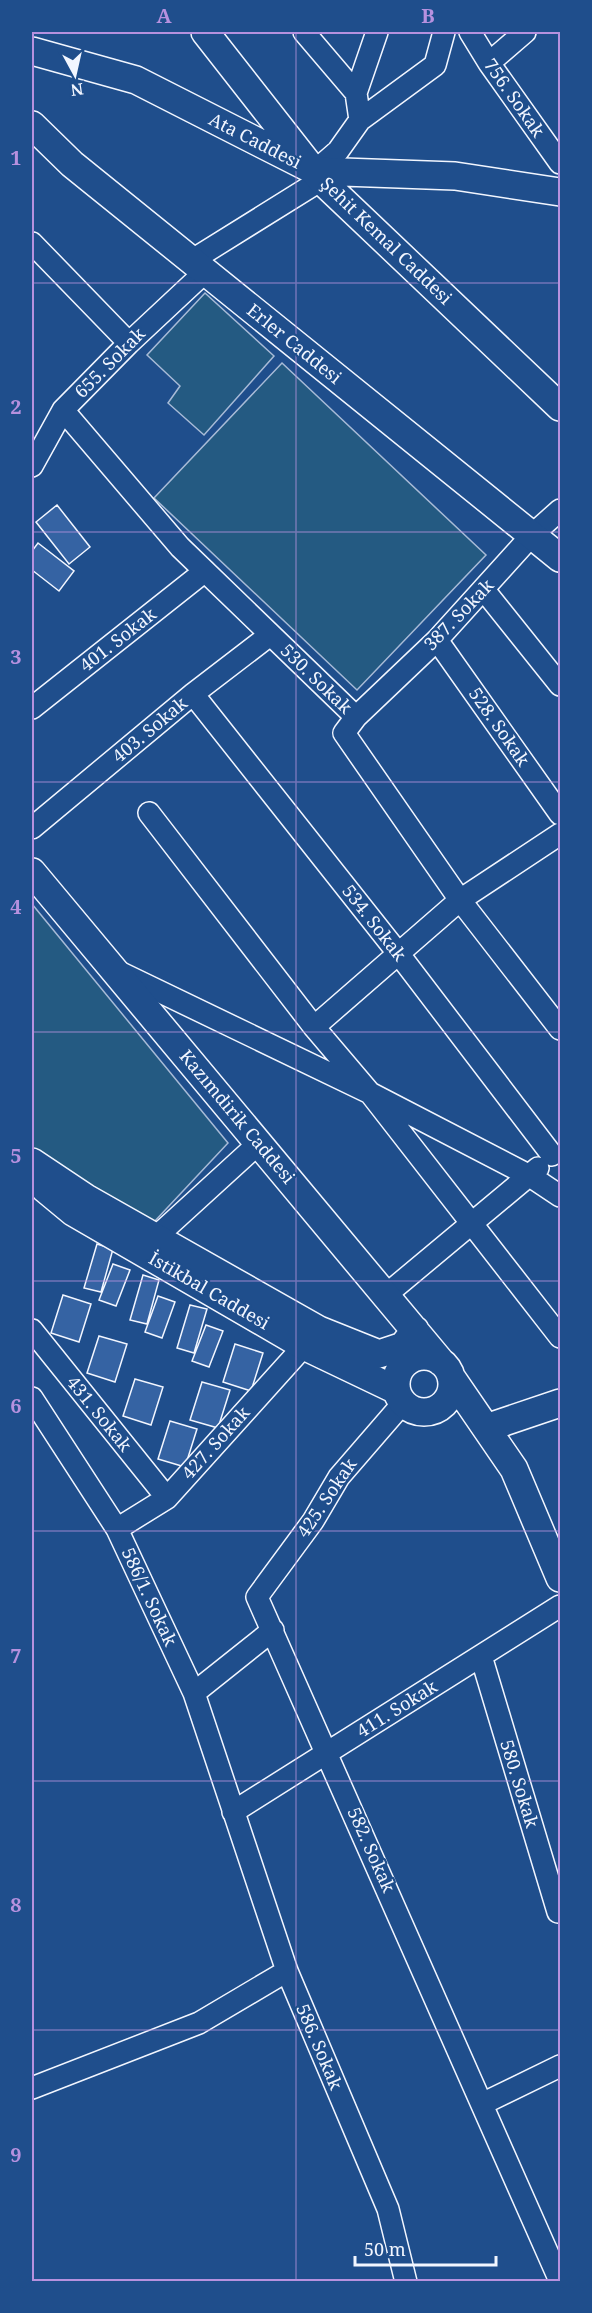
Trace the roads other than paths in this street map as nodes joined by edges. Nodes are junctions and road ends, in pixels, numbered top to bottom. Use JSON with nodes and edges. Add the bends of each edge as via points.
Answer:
{"nodes":[{"id":1,"x":205,"y":32,"type":"edge"},
{"id":2,"x":304,"y":32,"type":"edge"},
{"id":3,"x":377,"y":32,"type":"edge"},
{"id":4,"x":444,"y":32,"type":"edge"},
{"id":5,"x":470,"y":32,"type":"edge"},
{"id":6,"x":525,"y":32,"type":"edge"},
{"id":7,"x":32,"y":51,"type":"edge"},
{"id":8,"x":489,"y":63,"type":"junction"},
{"id":9,"x":356,"y":93,"type":"junction"},
{"id":10,"x":360,"y":120,"type":"junction"},
{"id":11,"x":32,"y":125,"type":"edge"},
{"id":12,"x":561,"y":163,"type":"edge"},
{"id":13,"x":318,"y":176,"type":"junction"},
{"id":14,"x":561,"y":192,"type":"edge"},
{"id":15,"x":32,"y":243,"type":"edge"},
{"id":16,"x":198,"y":266,"type":"junction"},
{"id":17,"x":129,"y":343,"type":"junction"},
{"id":18,"x":558,"y":401,"type":"edge"},
{"id":19,"x":63,"y":410,"type":"junction"},
{"id":20,"x":32,"y":466,"type":"edge"},
{"id":21,"x":561,"y":510,"type":"edge"},
{"id":22,"x":532,"y":535,"type":"junction"},
{"id":23,"x":561,"y":558,"type":"edge"},
{"id":24,"x":205,"y":571,"type":"junction"},
{"id":25,"x":484,"y":590,"type":"junction"},
{"id":26,"x":270,"y":635,"type":"junction"},
{"id":27,"x":437,"y":640,"type":"junction"},
{"id":28,"x":561,"y":685,"type":"edge"},
{"id":29,"x":194,"y":694,"type":"junction"},
{"id":30,"x":32,"y":708,"type":"edge"},
{"id":31,"x":356,"y":717,"type":"junction"},
{"id":32,"x":559,"y":810,"type":"edge"},
{"id":33,"x":149,"y":813,"type":"dead end"},
{"id":34,"x":32,"y":828,"type":"edge"},
{"id":35,"x":561,"y":834,"type":"edge"},
{"id":36,"x":32,"y":872,"type":"edge"},
{"id":37,"x":460,"y":900,"type":"junction"},
{"id":38,"x":398,"y":953,"type":"junction"},
{"id":39,"x":111,"y":968,"type":"junction"},
{"id":40,"x":314,"y":1027,"type":"junction"},
{"id":41,"x":561,"y":1029,"type":"edge"},
{"id":42,"x":370,"y":1093,"type":"junction"},
{"id":43,"x":259,"y":1143,"type":"junction"},
{"id":44,"x":556,"y":1151,"type":"edge"},
{"id":45,"x":32,"y":1162,"type":"edge"},
{"id":46,"x":530,"y":1176,"type":"junction"},
{"id":47,"x":32,"y":1177,"type":"edge"},
{"id":48,"x":561,"y":1197,"type":"edge"},
{"id":49,"x":470,"y":1225,"type":"junction"},
{"id":50,"x":156,"y":1237,"type":"junction"},
{"id":51,"x":387,"y":1294,"type":"junction"},
{"id":52,"x":32,"y":1330,"type":"edge"},
{"id":53,"x":415,"y":1330,"type":"junction"},
{"id":54,"x":561,"y":1337,"type":"edge"},
{"id":55,"x":304,"y":1346,"type":"junction"},
{"id":56,"x":379,"y":1354,"type":"junction"},
{"id":57,"x":405,"y":1363,"type":"junction"},
{"id":58,"x":446,"y":1369,"type":"junction"},
{"id":59,"x":32,"y":1398,"type":"edge"},
{"id":60,"x":409,"y":1401,"type":"junction"},
{"id":61,"x":561,"y":1402,"type":"edge"},
{"id":62,"x":486,"y":1428,"type":"junction"},
{"id":63,"x":167,"y":1498,"type":"junction"},
{"id":64,"x":117,"y":1529,"type":"junction"},
{"id":65,"x":561,"y":1578,"type":"edge"},
{"id":66,"x":257,"y":1597,"type":"joint"},
{"id":67,"x":561,"y":1606,"type":"edge"},
{"id":68,"x":273,"y":1630,"type":"junction"},
{"id":69,"x":481,"y":1656,"type":"junction"},
{"id":70,"x":194,"y":1693,"type":"junction"},
{"id":71,"x":328,"y":1752,"type":"junction"},
{"id":72,"x":233,"y":1812,"type":"junction"},
{"id":73,"x":559,"y":1912,"type":"edge"},
{"id":74,"x":287,"y":1971,"type":"junction"},
{"id":75,"x":561,"y":2066,"type":"edge"},
{"id":76,"x":32,"y":2088,"type":"edge"},
{"id":77,"x":484,"y":2103,"type":"junction"},
{"id":78,"x":561,"y":2281,"type":"edge"},
{"id":79,"x":406,"y":2282,"type":"edge"}],
"edges":[{"from":1,"to":13,"type":"main road","name":"Şehit Kemal Caddesi"},
{"from":2,"to":9,"type":"street"},
{"from":3,"to":9,"type":"street"},
{"from":4,"to":10,"type":"street","name":"655. Sokak","via":[[435,65]]},
{"from":5,"to":8,"type":"street","name":"756. Sokak"},
{"from":6,"to":8,"type":"street"},
{"from":7,"to":13,"type":"main road","name":"Ata Caddesi","via":[[136,80]]},
{"from":8,"to":12,"type":"street","name":"756. Sokak"},
{"from":9,"to":10,"type":"street"},
{"from":10,"to":13,"type":"street","name":"655. Sokak"},
{"from":11,"to":16,"type":"main road","name":"Erler Caddesi","via":[[72,164]]},
{"from":13,"to":14,"type":"main road","name":"Ata Caddesi","via":[[455,176]]},
{"from":13,"to":16,"type":"street","name":"655. Sokak"},
{"from":13,"to":18,"type":"main road","name":"Şehit Kemal Caddesi"},
{"from":15,"to":17,"type":"street"},
{"from":16,"to":17,"type":"street","name":"655. Sokak"},
{"from":16,"to":22,"type":"main road","name":"Erler Caddesi"},
{"from":17,"to":19,"type":"street","name":"655. Sokak"},
{"from":19,"to":20,"type":"street","name":"655. Sokak"},
{"from":19,"to":24,"type":"street","name":"530. Sokak"},
{"from":21,"to":22,"type":"street","name":"387. Sokak"},
{"from":22,"to":23,"type":"main road","name":"Erler Caddesi"},
{"from":22,"to":25,"type":"street","name":"387. Sokak"},
{"from":24,"to":26,"type":"street","name":"530. Sokak"},
{"from":24,"to":30,"type":"street","name":"401. Sokak"},
{"from":25,"to":27,"type":"street","name":"387. Sokak"},
{"from":25,"to":28,"type":"street"},
{"from":26,"to":29,"type":"street","name":"403. Sokak"},
{"from":26,"to":31,"type":"street","name":"530. Sokak"},
{"from":27,"to":31,"type":"street","name":"387. Sokak"},
{"from":27,"to":32,"type":"street","name":"528. Sokak"},
{"from":29,"to":34,"type":"street","name":"403. Sokak"},
{"from":29,"to":38,"type":"street","name":"534. Sokak"},
{"from":31,"to":37,"type":"street","name":"530. Sokak","via":[[344,733]]},
{"from":33,"to":40,"type":"street"},
{"from":35,"to":37,"type":"street"},
{"from":36,"to":39,"type":"main road","name":"Kazımdirik Caddesi"},
{"from":37,"to":38,"type":"street"},
{"from":37,"to":41,"type":"street","name":"530. Sokak"},
{"from":38,"to":40,"type":"street"},
{"from":38,"to":44,"type":"street","name":"534. Sokak"},
{"from":39,"to":42,"type":"street"},
{"from":39,"to":43,"type":"main road","name":"Kazımdirik Caddesi"},
{"from":40,"to":42,"type":"street"},
{"from":42,"to":46,"type":"street"},
{"from":42,"to":49,"type":"street"},
{"from":43,"to":50,"type":"street"},
{"from":43,"to":51,"type":"main road","name":"Kazımdirik Caddesi"},
{"from":44,"to":46,"type":"street"},
{"from":45,"to":50,"type":"main road"},
{"from":46,"to":48,"type":"street"},
{"from":46,"to":49,"type":"street"},
{"from":47,"to":55,"type":"main road","name":"İstikbal Caddesi","via":[[73,1212]]},
{"from":49,"to":51,"type":"street"},
{"from":49,"to":54,"type":"street"},
{"from":50,"to":56,"type":"main road","via":[[319,1330]]},
{"from":51,"to":53,"type":"main road","name":"Kazımdirik Caddesi"},
{"from":52,"to":63,"type":"street","name":"431. Sokak"},
{"from":53,"to":56,"type":"main road","via":[[403,1346]]},
{"from":53,"to":58,"type":"main road","name":"Kazımdirik Caddesi"},
{"from":55,"to":60,"type":"main road","name":"İstikbal Caddesi"},
{"from":55,"to":63,"type":"street","name":"427. Sokak"},
{"from":56,"to":57,"type":"main road"},
{"from":57,"to":58,"type":"main road","via":[[424,1355]]},
{"from":57,"to":60,"type":"main road","via":[[397,1373]]},
{"from":58,"to":60,"type":"main road","via":[[452,1387],[444,1403]]},
{"from":58,"to":62,"type":"main road","name":"Kazımdirik Caddesi"},
{"from":59,"to":64,"type":"street","name":"586/1. Sokak"},
{"from":60,"to":62,"type":"main road","name":"İstikbal Caddesi"},
{"from":60,"to":66,"type":"street","name":"425. Sokak","via":[[339,1476],[313,1521]]},
{"from":61,"to":62,"type":"main road"},
{"from":62,"to":65,"type":"main road","name":"Kazımdirik Caddesi","via":[[514,1469]]},
{"from":63,"to":64,"type":"street","name":"427. Sokak"},
{"from":64,"to":70,"type":"street","name":"586/1. Sokak"},
{"from":66,"to":68,"type":"street","name":"582. Sokak"},
{"from":67,"to":69,"type":"street","name":"411. Sokak"},
{"from":68,"to":70,"type":"street"},
{"from":68,"to":71,"type":"street","name":"582. Sokak"},
{"from":69,"to":71,"type":"street","name":"411. Sokak"},
{"from":69,"to":73,"type":"street","name":"580. Sokak"},
{"from":70,"to":72,"type":"street","name":"586/1. Sokak"},
{"from":71,"to":72,"type":"street","name":"411. Sokak"},
{"from":71,"to":77,"type":"street","name":"582. Sokak"},
{"from":72,"to":74,"type":"street","name":"586. Sokak"},
{"from":74,"to":76,"type":"street","via":[[199,2023]]},
{"from":74,"to":79,"type":"street","name":"586. Sokak","via":[[388,2209]]},
{"from":75,"to":77,"type":"street"},
{"from":77,"to":78,"type":"street","name":"582. Sokak"}]}
